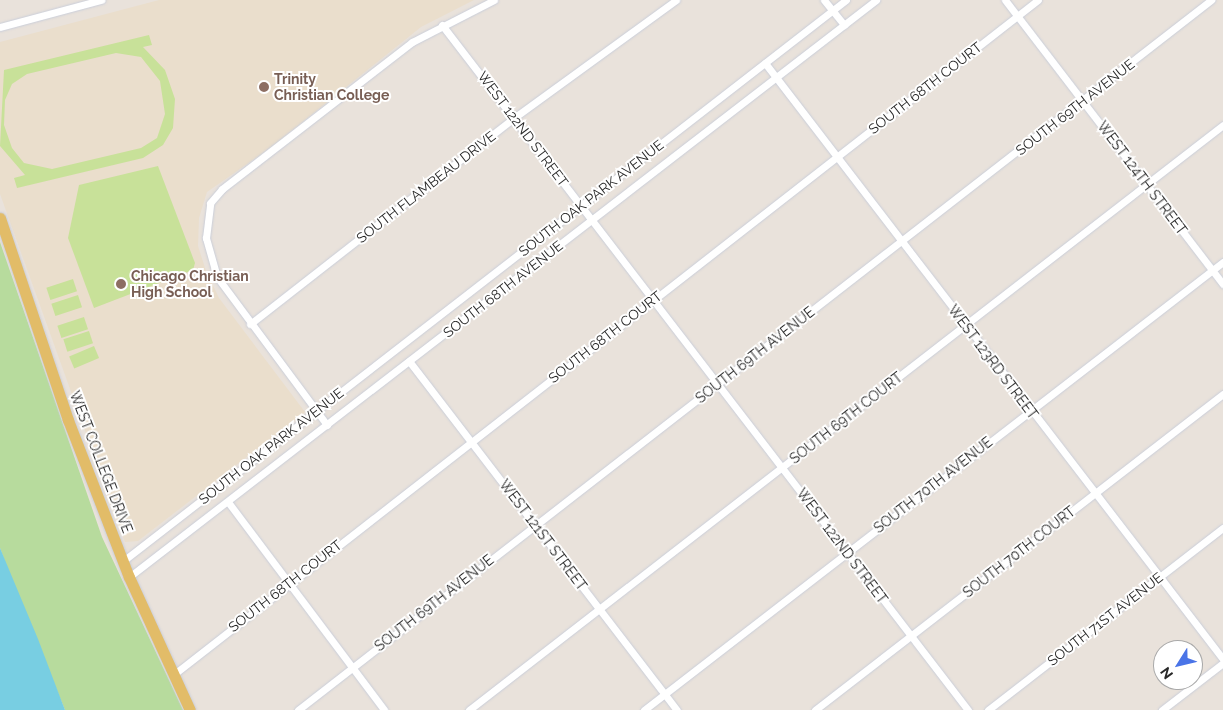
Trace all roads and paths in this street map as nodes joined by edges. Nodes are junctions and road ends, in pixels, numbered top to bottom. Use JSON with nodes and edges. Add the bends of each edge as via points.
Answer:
{"nodes":[{"id":1,"x":100,"y":0,"type":"edge"},
{"id":2,"x":494,"y":0,"type":"edge"},
{"id":3,"x":676,"y":0,"type":"edge"},
{"id":4,"x":824,"y":0,"type":"edge"},
{"id":5,"x":846,"y":0,"type":"edge"},
{"id":6,"x":876,"y":0,"type":"edge"},
{"id":7,"x":1005,"y":0,"type":"edge"},
{"id":8,"x":1038,"y":0,"type":"edge"},
{"id":9,"x":1211,"y":0,"type":"edge"},
{"id":10,"x":832,"y":10,"type":"junction"},
{"id":11,"x":1017,"y":16,"type":"junction"},
{"id":12,"x":442,"y":25,"type":"junction"},
{"id":13,"x":844,"y":25,"type":"junction"},
{"id":14,"x":0,"y":27,"type":"edge"},
{"id":15,"x":765,"y":63,"type":"junction"},
{"id":16,"x":776,"y":78,"type":"junction"},
{"id":17,"x":1083,"y":102,"type":"junction"},
{"id":18,"x":515,"y":117,"type":"junction"},
{"id":19,"x":1223,"y":125,"type":"edge"},
{"id":20,"x":836,"y":158,"type":"junction"},
{"id":21,"x":1147,"y":185,"type":"junction"},
{"id":22,"x":581,"y":206,"type":"junction"},
{"id":23,"x":0,"y":218,"type":"edge"},
{"id":24,"x":592,"y":220,"type":"junction"},
{"id":25,"x":900,"y":242,"type":"junction"},
{"id":26,"x":1223,"y":262,"type":"edge"},
{"id":27,"x":1212,"y":270,"type":"junction"},
{"id":28,"x":1223,"y":284,"type":"edge"},
{"id":29,"x":654,"y":299,"type":"junction"},
{"id":30,"x":250,"y":324,"type":"junction"},
{"id":31,"x":965,"y":326,"type":"junction"},
{"id":32,"x":409,"y":361,"type":"junction"},
{"id":33,"x":719,"y":383,"type":"junction"},
{"id":34,"x":1223,"y":394,"type":"edge"},
{"id":35,"x":1029,"y":410,"type":"junction"},
{"id":36,"x":316,"y":411,"type":"junction"},
{"id":37,"x":327,"y":425,"type":"junction"},
{"id":38,"x":471,"y":441,"type":"junction"},
{"id":39,"x":783,"y":467,"type":"junction"},
{"id":40,"x":1093,"y":494,"type":"junction"},
{"id":41,"x":228,"y":502,"type":"junction"},
{"id":42,"x":535,"y":525,"type":"junction"},
{"id":43,"x":1223,"y":528,"type":"edge"},
{"id":44,"x":846,"y":552,"type":"junction"},
{"id":45,"x":122,"y":561,"type":"junction"},
{"id":46,"x":129,"y":577,"type":"junction"},
{"id":47,"x":1160,"y":577,"type":"junction"},
{"id":48,"x":287,"y":584,"type":"junction"},
{"id":49,"x":600,"y":609,"type":"junction"},
{"id":50,"x":912,"y":636,"type":"junction"},
{"id":51,"x":1223,"y":659,"type":"edge"},
{"id":52,"x":1223,"y":663,"type":"edge"},
{"id":53,"x":351,"y":667,"type":"junction"},
{"id":54,"x":173,"y":675,"type":"junction"},
{"id":55,"x":665,"y":694,"type":"junction"},
{"id":56,"x":190,"y":710,"type":"edge"},
{"id":57,"x":298,"y":710,"type":"edge"},
{"id":58,"x":384,"y":710,"type":"edge"},
{"id":59,"x":470,"y":710,"type":"edge"},
{"id":60,"x":644,"y":710,"type":"edge"},
{"id":61,"x":677,"y":710,"type":"edge"},
{"id":62,"x":815,"y":710,"type":"edge"},
{"id":63,"x":968,"y":710,"type":"edge"},
{"id":64,"x":988,"y":710,"type":"edge"},
{"id":65,"x":1162,"y":710,"type":"edge"}],
"edges":[{"from":1,"to":14,"type":"street"},
{"from":2,"to":12,"type":"street"},
{"from":3,"to":18,"type":"street","name":"SOUTH FLAMBEAU DRIVE"},
{"from":4,"to":10,"type":"street"},
{"from":5,"to":10,"type":"street","name":"SOUTH OAK PARK AVENUE"},
{"from":6,"to":13,"type":"street","name":"SOUTH 68TH AVENUE"},
{"from":7,"to":11,"type":"street","name":"WEST 124TH STREET"},
{"from":8,"to":11,"type":"street","name":"SOUTH 68TH COURT"},
{"from":9,"to":17,"type":"street","name":"SOUTH 69TH AVENUE"},
{"from":10,"to":13,"type":"street"},
{"from":10,"to":15,"type":"street","name":"SOUTH OAK PARK AVENUE"},
{"from":11,"to":17,"type":"street","name":"WEST 124TH STREET"},
{"from":11,"to":20,"type":"street","name":"SOUTH 68TH COURT"},
{"from":12,"to":18,"type":"street","name":"WEST 122ND STREET"},
{"from":12,"to":30,"type":"street","via":[[412,42],[222,189],[205,218],[217,277]]},
{"from":13,"to":16,"type":"street","name":"SOUTH 68TH AVENUE"},
{"from":15,"to":16,"type":"street","name":"WEST 123RD STREET"},
{"from":15,"to":22,"type":"street","name":"SOUTH OAK PARK AVENUE"},
{"from":16,"to":20,"type":"street","name":"WEST 123RD STREET"},
{"from":16,"to":24,"type":"street","name":"SOUTH 68TH AVENUE"},
{"from":17,"to":21,"type":"street","name":"WEST 124TH STREET"},
{"from":17,"to":25,"type":"street","name":"SOUTH 69TH AVENUE"},
{"from":18,"to":22,"type":"street","name":"WEST 122ND STREET"},
{"from":18,"to":30,"type":"street","name":"SOUTH FLAMBEAU DRIVE"},
{"from":19,"to":21,"type":"street","name":"SOUTH 69TH COURT"},
{"from":20,"to":25,"type":"street","name":"WEST 123RD STREET"},
{"from":20,"to":29,"type":"street","name":"SOUTH 68TH COURT"},
{"from":21,"to":27,"type":"street","name":"WEST 124TH STREET"},
{"from":21,"to":31,"type":"street","name":"SOUTH 69TH COURT"},
{"from":22,"to":24,"type":"street","name":"WEST 122ND STREET"},
{"from":22,"to":36,"type":"street","name":"SOUTH OAK PARK AVENUE"},
{"from":23,"to":45,"type":"main road","name":"WEST COLLEGE DRIVE","via":[[68,420]]},
{"from":24,"to":29,"type":"street","name":"WEST 122ND STREET"},
{"from":24,"to":32,"type":"street","name":"SOUTH 68TH AVENUE"},
{"from":25,"to":31,"type":"street","name":"WEST 123RD STREET"},
{"from":25,"to":33,"type":"street","name":"SOUTH 69TH AVENUE"},
{"from":26,"to":27,"type":"street","name":"SOUTH 70TH AVENUE"},
{"from":27,"to":28,"type":"street","name":"WEST 124TH STREET"},
{"from":27,"to":35,"type":"street","name":"SOUTH 70TH AVENUE"},
{"from":29,"to":33,"type":"street","name":"WEST 122ND STREET"},
{"from":29,"to":38,"type":"street","name":"SOUTH 68TH COURT"},
{"from":30,"to":36,"type":"street"},
{"from":31,"to":35,"type":"street","name":"WEST 123RD STREET"},
{"from":31,"to":39,"type":"street","name":"SOUTH 69TH COURT"},
{"from":32,"to":37,"type":"street","name":"SOUTH 68TH AVENUE"},
{"from":32,"to":38,"type":"street","name":"WEST 121ST STREET"},
{"from":33,"to":39,"type":"street","name":"WEST 122ND STREET"},
{"from":33,"to":42,"type":"street","name":"SOUTH 69TH AVENUE"},
{"from":34,"to":40,"type":"street","name":"SOUTH 70TH COURT"},
{"from":35,"to":40,"type":"street","name":"WEST 123RD STREET"},
{"from":35,"to":44,"type":"street","name":"SOUTH 70TH AVENUE"},
{"from":36,"to":37,"type":"street"},
{"from":36,"to":45,"type":"street","name":"SOUTH OAK PARK AVENUE"},
{"from":37,"to":41,"type":"street","name":"SOUTH 68TH AVENUE"},
{"from":38,"to":42,"type":"street","name":"WEST 121ST STREET"},
{"from":38,"to":48,"type":"street","name":"SOUTH 68TH COURT"},
{"from":39,"to":44,"type":"street","name":"WEST 122ND STREET"},
{"from":39,"to":49,"type":"street","name":"SOUTH 69TH COURT"},
{"from":40,"to":47,"type":"street","name":"WEST 123RD STREET"},
{"from":40,"to":50,"type":"street","name":"SOUTH 70TH COURT"},
{"from":41,"to":46,"type":"street","name":"SOUTH 68TH AVENUE"},
{"from":41,"to":48,"type":"street"},
{"from":42,"to":49,"type":"street","name":"WEST 121ST STREET"},
{"from":42,"to":53,"type":"street","name":"SOUTH 69TH AVENUE"},
{"from":43,"to":47,"type":"street","name":"SOUTH 71ST AVENUE"},
{"from":44,"to":50,"type":"street","name":"WEST 122ND STREET"},
{"from":44,"to":55,"type":"street","name":"SOUTH 70TH AVENUE"},
{"from":45,"to":46,"type":"main road","name":"WEST COLLEGE DRIVE"},
{"from":46,"to":54,"type":"main road","name":"WEST COLLEGE DRIVE"},
{"from":47,"to":51,"type":"street","name":"WEST 123RD STREET"},
{"from":47,"to":64,"type":"street","name":"SOUTH 71ST AVENUE"},
{"from":48,"to":53,"type":"street"},
{"from":48,"to":54,"type":"street","name":"SOUTH 68TH COURT"},
{"from":49,"to":55,"type":"street","name":"WEST 121ST STREET"},
{"from":49,"to":59,"type":"street","name":"SOUTH 69TH COURT"},
{"from":50,"to":62,"type":"street","name":"SOUTH 70TH COURT"},
{"from":50,"to":63,"type":"street","name":"WEST 122ND STREET"},
{"from":52,"to":65,"type":"street"},
{"from":53,"to":57,"type":"street","name":"SOUTH 69TH AVENUE"},
{"from":53,"to":58,"type":"street"},
{"from":54,"to":56,"type":"main road","name":"WEST COLLEGE DRIVE"},
{"from":55,"to":60,"type":"street","name":"SOUTH 70TH AVENUE"},
{"from":55,"to":61,"type":"street","name":"WEST 121ST STREET"}]}
